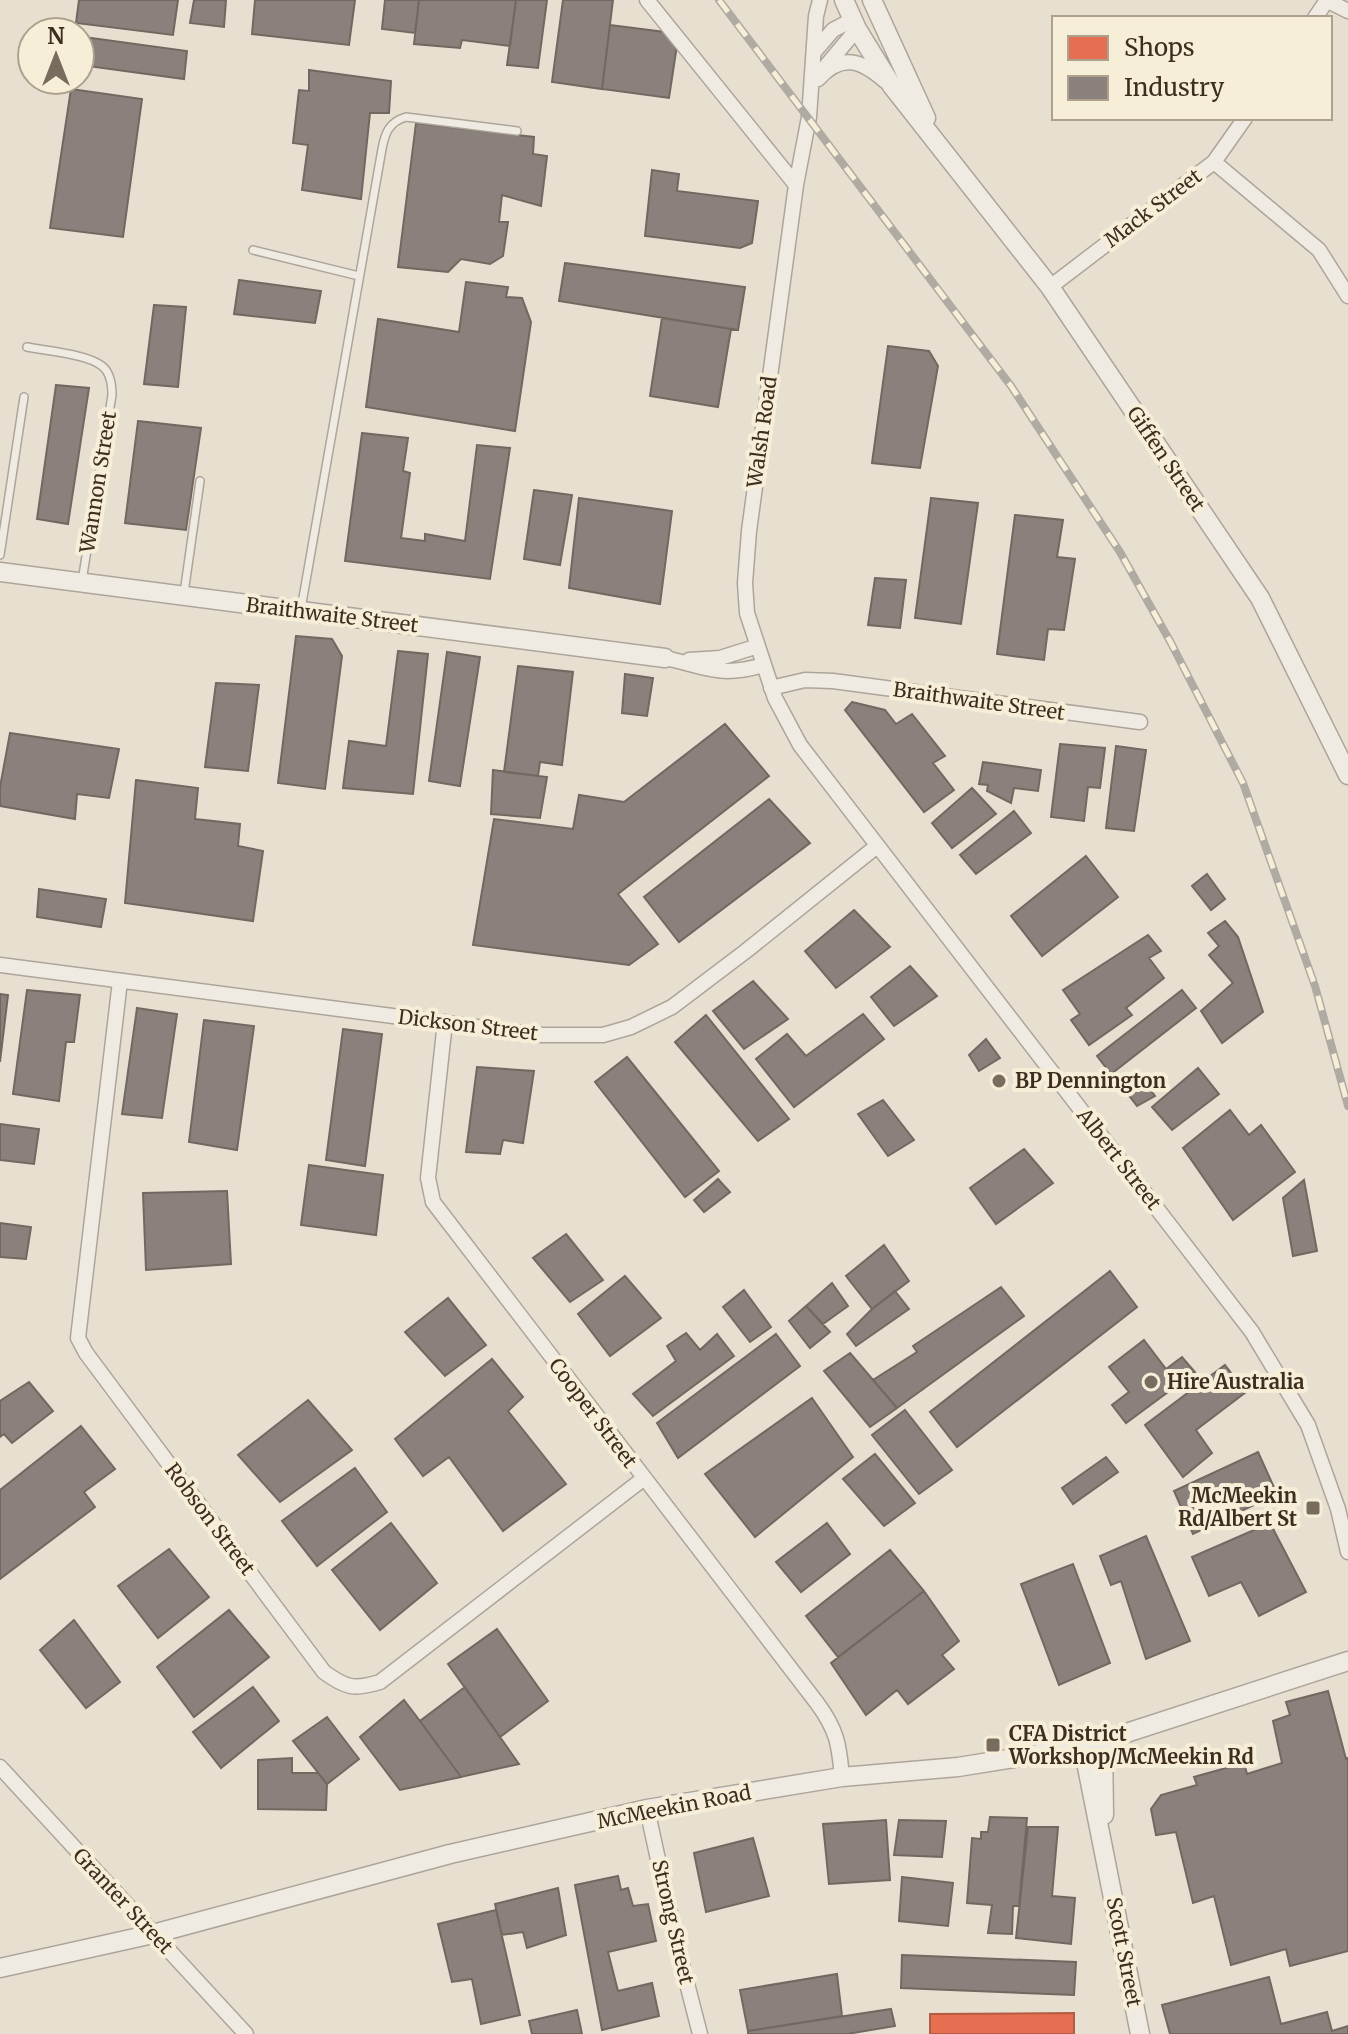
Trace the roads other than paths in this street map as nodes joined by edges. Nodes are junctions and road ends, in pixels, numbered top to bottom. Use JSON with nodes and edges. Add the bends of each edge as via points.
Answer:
{"nodes":[{"id":1,"x":647,"y":0,"type":"edge"},
{"id":2,"x":820,"y":0,"type":"edge"},
{"id":3,"x":844,"y":0,"type":"edge"},
{"id":4,"x":1327,"y":0,"type":"edge"},
{"id":5,"x":874,"y":6,"type":"edge"},
{"id":6,"x":1348,"y":11,"type":"edge"},
{"id":7,"x":855,"y":25,"type":"junction"},
{"id":8,"x":814,"y":55,"type":"junction"},
{"id":9,"x":815,"y":85,"type":"junction"},
{"id":10,"x":892,"y":86,"type":"junction"},
{"id":11,"x":1244,"y":120,"type":"edge"},
{"id":12,"x":517,"y":131,"type":"dead end"},
{"id":13,"x":953,"y":162,"type":"junction"},
{"id":14,"x":1214,"y":162,"type":"junction"},
{"id":15,"x":796,"y":185,"type":"junction"},
{"id":16,"x":253,"y":250,"type":"dead end"},
{"id":17,"x":359,"y":276,"type":"junction"},
{"id":18,"x":1050,"y":287,"type":"junction"},
{"id":19,"x":1348,"y":296,"type":"edge"},
{"id":20,"x":27,"y":347,"type":"dead end"},
{"id":21,"x":24,"y":397,"type":"dead end"},
{"id":22,"x":200,"y":481,"type":"dead end"},
{"id":23,"x":0,"y":555,"type":"edge"},
{"id":24,"x":0,"y":572,"type":"edge"},
{"id":25,"x":82,"y":583,"type":"junction"},
{"id":26,"x":183,"y":596,"type":"junction"},
{"id":27,"x":301,"y":611,"type":"junction"},
{"id":28,"x":758,"y":646,"type":"junction"},
{"id":29,"x":665,"y":658,"type":"junction"},
{"id":30,"x":768,"y":677,"type":"junction"},
{"id":31,"x":1140,"y":722,"type":"dead end"},
{"id":32,"x":1341,"y":746,"type":"edge"},
{"id":33,"x":1348,"y":775,"type":"edge"},
{"id":34,"x":877,"y":846,"type":"junction"},
{"id":35,"x":0,"y":965,"type":"edge"},
{"id":36,"x":120,"y":981,"type":"junction"},
{"id":37,"x":445,"y":1022,"type":"junction"},
{"id":38,"x":643,"y":1479,"type":"junction"},
{"id":39,"x":1348,"y":1548,"type":"edge"},
{"id":40,"x":1348,"y":1661,"type":"edge"},
{"id":41,"x":1103,"y":1742,"type":"junction"},
{"id":42,"x":1083,"y":1747,"type":"junction"},
{"id":43,"x":0,"y":1767,"type":"edge"},
{"id":44,"x":842,"y":1777,"type":"junction"},
{"id":45,"x":647,"y":1809,"type":"junction"},
{"id":46,"x":1107,"y":1870,"type":"junction"},
{"id":47,"x":153,"y":1934,"type":"junction"},
{"id":48,"x":0,"y":1968,"type":"edge"},
{"id":49,"x":246,"y":2034,"type":"edge"},
{"id":50,"x":700,"y":2034,"type":"edge"},
{"id":51,"x":1140,"y":2034,"type":"edge"}],
"edges":[{"from":1,"to":15,"type":"street"},
{"from":2,"to":8,"type":"street","name":"Walsh Road"},
{"from":3,"to":7,"type":"street"},
{"from":4,"to":6,"type":"street"},
{"from":5,"to":7,"type":"street","name":"Giffen Street"},
{"from":5,"to":13,"type":"street","name":"Giffen Street","via":[[925,116]]},
{"from":7,"to":8,"type":"street","via":[[833,30]]},
{"from":7,"to":9,"type":"street","name":"Walsh Road"},
{"from":7,"to":10,"type":"street","name":"Giffen Street"},
{"from":8,"to":9,"type":"street","name":"Walsh Road"},
{"from":9,"to":10,"type":"street","via":[[836,65],[851,62],[867,66]]},
{"from":9,"to":15,"type":"street","name":"Walsh Road"},
{"from":10,"to":13,"type":"street","name":"Giffen Street"},
{"from":11,"to":14,"type":"street","name":"Mack Street"},
{"from":12,"to":17,"type":"lane","via":[[406,117],[389,126]]},
{"from":13,"to":18,"type":"street","name":"Giffen Street"},
{"from":14,"to":18,"type":"street","name":"Mack Street"},
{"from":14,"to":19,"type":"street","via":[[1319,250]]},
{"from":15,"to":28,"type":"street","name":"Walsh Road","via":[[749,531],[747,613]]},
{"from":16,"to":17,"type":"lane"},
{"from":17,"to":27,"type":"lane"},
{"from":18,"to":32,"type":"street","name":"Giffen Street","via":[[1260,598]]},
{"from":20,"to":25,"type":"lane","name":"Wannon Street","via":[[91,360],[101,365],[111,384]]},
{"from":21,"to":23,"type":"lane"},
{"from":22,"to":26,"type":"lane"},
{"from":24,"to":25,"type":"street","name":"Braithwaite Street"},
{"from":25,"to":26,"type":"street","name":"Braithwaite Street"},
{"from":26,"to":27,"type":"street","name":"Braithwaite Street"},
{"from":27,"to":29,"type":"street","name":"Braithwaite Street"},
{"from":28,"to":29,"type":"street","name":"Braithwaite Street","via":[[720,658]]},
{"from":28,"to":30,"type":"street","name":"Walsh Road"},
{"from":29,"to":30,"type":"street","name":"Braithwaite Street","via":[[723,673]]},
{"from":30,"to":31,"type":"street","name":"Braithwaite Street"},
{"from":30,"to":34,"type":"street","name":"Albert Street","via":[[800,745]]},
{"from":32,"to":33,"type":"street","name":"Giffen Street"},
{"from":34,"to":37,"type":"street","name":"Dickson Street","via":[[672,1007],[631,1027],[577,1037]]},
{"from":34,"to":39,"type":"street","name":"Albert Street","via":[[1252,1332],[1308,1425]]},
{"from":35,"to":36,"type":"street","name":"Dickson Street"},
{"from":36,"to":37,"type":"street","name":"Dickson Street"},
{"from":36,"to":38,"type":"street","name":"Robson Street","via":[[78,1338],[324,1672],[359,1688],[380,1682]]},
{"from":37,"to":38,"type":"street","name":"Cooper Street","via":[[428,1178],[433,1202]]},
{"from":38,"to":44,"type":"street","name":"Cooper Street","via":[[833,1725]]},
{"from":40,"to":41,"type":"street","name":"McMeekin Road"},
{"from":41,"to":42,"type":"street","name":"McMeekin Road"},
{"from":41,"to":46,"type":"street","name":"Scott Street"},
{"from":42,"to":44,"type":"street","name":"McMeekin Road","via":[[958,1767]]},
{"from":42,"to":46,"type":"street","name":"Scott Street"},
{"from":43,"to":47,"type":"street","name":"Granter Street"},
{"from":44,"to":45,"type":"street","name":"McMeekin Road"},
{"from":45,"to":47,"type":"street","name":"McMeekin Road","via":[[450,1854]]},
{"from":45,"to":50,"type":"street","name":"Strong Street"},
{"from":46,"to":51,"type":"street","name":"Scott Street"},
{"from":47,"to":48,"type":"street","name":"McMeekin Road"},
{"from":47,"to":49,"type":"street","name":"Granter Street"}]}
